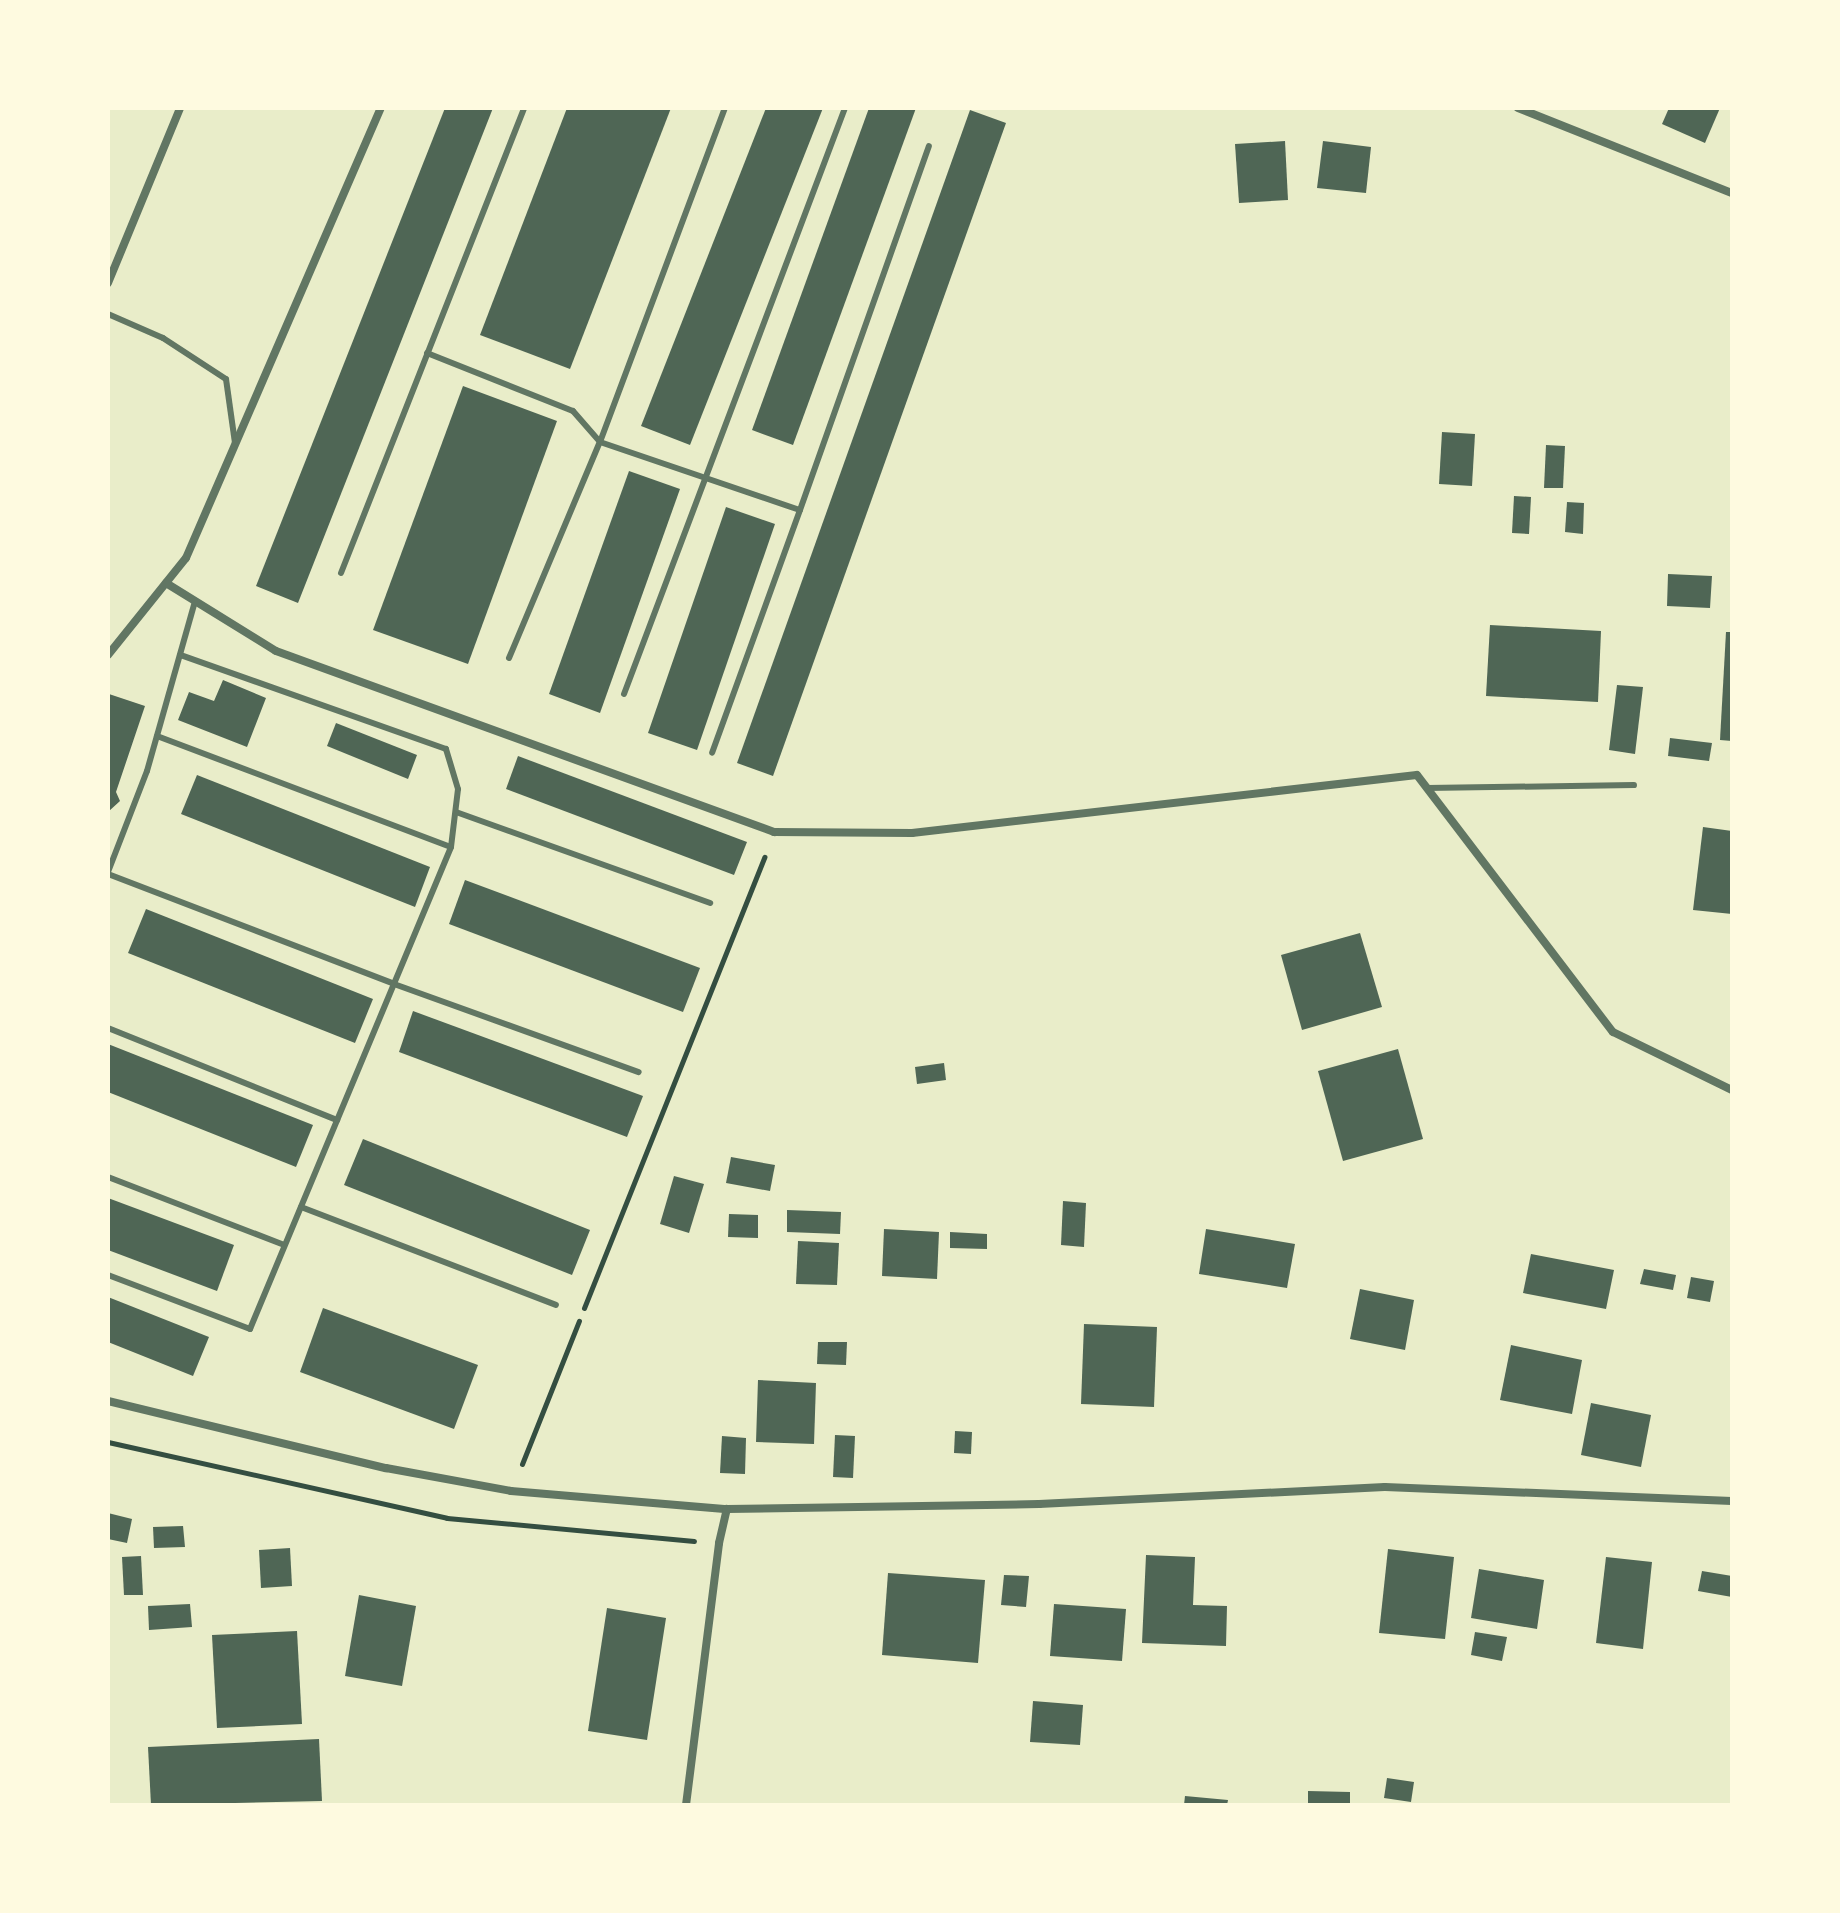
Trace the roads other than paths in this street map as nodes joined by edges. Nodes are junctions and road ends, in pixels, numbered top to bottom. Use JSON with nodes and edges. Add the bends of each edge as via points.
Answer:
{"nodes":[{"id":1,"x":180,"y":108,"type":"edge"},
{"id":2,"x":381,"y":108,"type":"edge"},
{"id":3,"x":524,"y":108,"type":"edge"},
{"id":4,"x":725,"y":108,"type":"edge"},
{"id":5,"x":845,"y":108,"type":"edge"},
{"id":6,"x":1518,"y":108,"type":"edge"},
{"id":7,"x":929,"y":146,"type":"dead end"},
{"id":8,"x":1732,"y":193,"type":"edge"},
{"id":9,"x":108,"y":283,"type":"edge"},
{"id":10,"x":108,"y":314,"type":"edge"},
{"id":11,"x":427,"y":353,"type":"junction"},
{"id":12,"x":600,"y":442,"type":"junction"},
{"id":13,"x":235,"y":447,"type":"junction"},
{"id":14,"x":706,"y":478,"type":"junction"},
{"id":15,"x":800,"y":510,"type":"junction"},
{"id":16,"x":341,"y":573,"type":"dead end"},
{"id":17,"x":166,"y":583,"type":"junction"},
{"id":18,"x":195,"y":601,"type":"junction"},
{"id":19,"x":108,"y":655,"type":"edge"},
{"id":20,"x":180,"y":655,"type":"junction"},
{"id":21,"x":509,"y":658,"type":"dead end"},
{"id":22,"x":624,"y":694,"type":"dead end"},
{"id":23,"x":157,"y":736,"type":"junction"},
{"id":24,"x":712,"y":753,"type":"dead end"},
{"id":25,"x":1634,"y":785,"type":"dead end"},
{"id":26,"x":1427,"y":788,"type":"junction"},
{"id":27,"x":456,"y":812,"type":"junction"},
{"id":28,"x":108,"y":846,"type":"edge"},
{"id":29,"x":118,"y":846,"type":"junction"},
{"id":30,"x":451,"y":847,"type":"junction"},
{"id":31,"x":108,"y":873,"type":"edge"},
{"id":32,"x":710,"y":903,"type":"dead end"},
{"id":33,"x":394,"y":984,"type":"junction"},
{"id":34,"x":108,"y":1028,"type":"edge"},
{"id":35,"x":639,"y":1072,"type":"dead end"},
{"id":36,"x":1732,"y":1090,"type":"edge"},
{"id":37,"x":337,"y":1120,"type":"junction"},
{"id":38,"x":108,"y":1177,"type":"edge"},
{"id":39,"x":301,"y":1207,"type":"junction"},
{"id":40,"x":284,"y":1245,"type":"junction"},
{"id":41,"x":108,"y":1275,"type":"edge"},
{"id":42,"x":556,"y":1305,"type":"dead end"},
{"id":43,"x":108,"y":1401,"type":"edge"},
{"id":44,"x":1732,"y":1501,"type":"edge"},
{"id":45,"x":727,"y":1509,"type":"junction"},
{"id":46,"x":686,"y":1805,"type":"edge"}],
"edges":[{"from":1,"to":9,"type":"street"},
{"from":2,"to":13,"type":"street"},
{"from":3,"to":11,"type":"lane"},
{"from":4,"to":12,"type":"lane"},
{"from":5,"to":14,"type":"lane"},
{"from":6,"to":8,"type":"street"},
{"from":7,"to":15,"type":"lane"},
{"from":10,"to":13,"type":"lane","via":[[163,338],[226,379]]},
{"from":11,"to":12,"type":"lane","via":[[573,411]]},
{"from":11,"to":16,"type":"lane"},
{"from":12,"to":14,"type":"lane"},
{"from":12,"to":21,"type":"lane"},
{"from":13,"to":17,"type":"street","via":[[186,558]]},
{"from":14,"to":15,"type":"lane"},
{"from":14,"to":22,"type":"lane"},
{"from":15,"to":24,"type":"lane"},
{"from":17,"to":18,"type":"street"},
{"from":17,"to":19,"type":"street"},
{"from":18,"to":20,"type":"lane"},
{"from":18,"to":26,"type":"street","via":[[276,651],[774,832],[912,833],[1417,775]]},
{"from":20,"to":23,"type":"lane"},
{"from":20,"to":27,"type":"lane","via":[[446,749],[458,789]]},
{"from":23,"to":29,"type":"lane"},
{"from":23,"to":30,"type":"lane"},
{"from":25,"to":26,"type":"lane"},
{"from":26,"to":36,"type":"street","via":[[1613,1032]]},
{"from":27,"to":30,"type":"lane"},
{"from":27,"to":32,"type":"lane"},
{"from":28,"to":29,"type":"lane"},
{"from":29,"to":31,"type":"lane"},
{"from":30,"to":33,"type":"lane"},
{"from":31,"to":33,"type":"lane"},
{"from":33,"to":35,"type":"lane"},
{"from":33,"to":37,"type":"lane"},
{"from":34,"to":37,"type":"lane"},
{"from":37,"to":39,"type":"lane"},
{"from":38,"to":40,"type":"lane"},
{"from":39,"to":40,"type":"lane"},
{"from":39,"to":42,"type":"lane"},
{"from":40,"to":41,"type":"lane","via":[[250,1329]]},
{"from":43,"to":45,"type":"street","via":[[386,1468],[511,1491]]},
{"from":44,"to":45,"type":"street","via":[[1385,1487],[1039,1504]]},
{"from":45,"to":46,"type":"street"}]}
